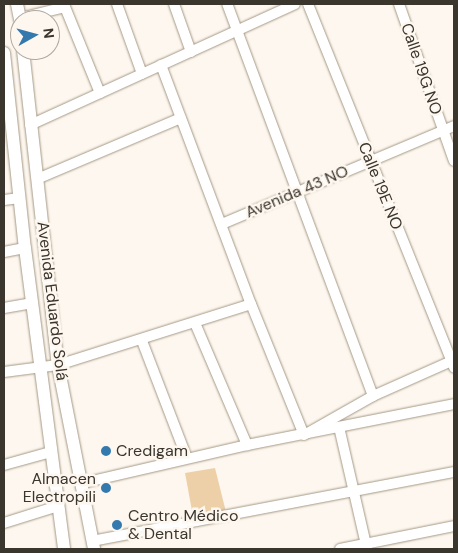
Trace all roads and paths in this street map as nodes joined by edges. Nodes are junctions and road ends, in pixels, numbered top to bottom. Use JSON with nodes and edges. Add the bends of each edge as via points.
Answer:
{"nodes":[{"id":1,"x":116,"y":4,"type":"edge"},
{"id":2,"x":174,"y":4,"type":"edge"},
{"id":3,"x":227,"y":4,"type":"edge"},
{"id":4,"x":295,"y":4,"type":"edge"},
{"id":5,"x":308,"y":4,"type":"edge"},
{"id":6,"x":399,"y":4,"type":"edge"},
{"id":7,"x":54,"y":10,"type":"edge"},
{"id":8,"x":236,"y":31,"type":"junction"},
{"id":9,"x":190,"y":52,"type":"junction"},
{"id":10,"x":4,"y":53,"type":"edge"},
{"id":11,"x":24,"y":60,"type":"edge"},
{"id":12,"x":161,"y":65,"type":"junction"},
{"id":13,"x":142,"y":74,"type":"junction"},
{"id":14,"x":100,"y":93,"type":"junction"},
{"id":15,"x":181,"y":118,"type":"junction"},
{"id":16,"x":30,"y":125,"type":"junction"},
{"id":17,"x":454,"y":126,"type":"edge"},
{"id":18,"x":442,"y":130,"type":"junction"},
{"id":19,"x":9,"y":150,"type":"edge"},
{"id":20,"x":370,"y":161,"type":"junction"},
{"id":21,"x":454,"y":162,"type":"edge"},
{"id":22,"x":37,"y":179,"type":"junction"},
{"id":23,"x":297,"y":192,"type":"junction"},
{"id":24,"x":20,"y":198,"type":"junction"},
{"id":25,"x":4,"y":200,"type":"edge"},
{"id":26,"x":222,"y":224,"type":"junction"},
{"id":27,"x":25,"y":248,"type":"junction"},
{"id":28,"x":4,"y":252,"type":"edge"},
{"id":29,"x":33,"y":304,"type":"junction"},
{"id":30,"x":251,"y":304,"type":"junction"},
{"id":31,"x":4,"y":308,"type":"edge"},
{"id":32,"x":195,"y":323,"type":"junction"},
{"id":33,"x":142,"y":340,"type":"junction"},
{"id":34,"x":453,"y":363,"type":"edge"},
{"id":35,"x":58,"y":365,"type":"junction"},
{"id":36,"x":40,"y":366,"type":"junction"},
{"id":37,"x":4,"y":372,"type":"edge"},
{"id":38,"x":373,"y":396,"type":"junction"},
{"id":39,"x":454,"y":404,"type":"edge"},
{"id":40,"x":339,"y":427,"type":"junction"},
{"id":41,"x":304,"y":435,"type":"junction"},
{"id":42,"x":247,"y":446,"type":"junction"},
{"id":43,"x":51,"y":452,"type":"junction"},
{"id":44,"x":187,"y":458,"type":"junction"},
{"id":45,"x":4,"y":465,"type":"edge"},
{"id":46,"x":454,"y":472,"type":"edge"},
{"id":47,"x":83,"y":483,"type":"junction"},
{"id":48,"x":354,"y":492,"type":"junction"},
{"id":49,"x":58,"y":506,"type":"junction"},
{"id":50,"x":4,"y":523,"type":"edge"},
{"id":51,"x":454,"y":526,"type":"edge"},
{"id":52,"x":93,"y":545,"type":"edge"},
{"id":53,"x":367,"y":547,"type":"edge"},
{"id":54,"x":64,"y":549,"type":"edge"},
{"id":55,"x":340,"y":549,"type":"edge"}],
"edges":[{"from":1,"to":13,"type":"street"},
{"from":2,"to":9,"type":"street"},
{"from":3,"to":8,"type":"street"},
{"from":4,"to":8,"type":"street"},
{"from":5,"to":20,"type":"street","name":"Calle 19E NO"},
{"from":6,"to":18,"type":"street","name":"Calle 19G NO"},
{"from":7,"to":14,"type":"street","via":[[65,7]]},
{"from":8,"to":9,"type":"street"},
{"from":8,"to":23,"type":"street"},
{"from":9,"to":12,"type":"street"},
{"from":10,"to":19,"type":"main road","name":"Avenida Eduardo Solá"},
{"from":11,"to":16,"type":"main road","name":"Avenida Eduardo Solá"},
{"from":12,"to":13,"type":"street"},
{"from":12,"to":15,"type":"street"},
{"from":13,"to":14,"type":"street"},
{"from":14,"to":16,"type":"street"},
{"from":15,"to":22,"type":"street"},
{"from":15,"to":26,"type":"street"},
{"from":16,"to":22,"type":"main road","name":"Avenida Eduardo Solá"},
{"from":17,"to":18,"type":"street","name":"Avenida 43 NO"},
{"from":18,"to":20,"type":"street","name":"Avenida 43 NO"},
{"from":18,"to":21,"type":"street","name":"Calle 19G NO"},
{"from":19,"to":24,"type":"main road","name":"Avenida Eduardo Solá"},
{"from":20,"to":23,"type":"street","name":"Avenida 43 NO"},
{"from":20,"to":34,"type":"street","name":"Calle 19E NO"},
{"from":22,"to":35,"type":"main road","name":"Avenida Eduardo Solá"},
{"from":23,"to":26,"type":"street","name":"Avenida 43 NO"},
{"from":23,"to":38,"type":"street"},
{"from":24,"to":25,"type":"street"},
{"from":24,"to":27,"type":"main road","name":"Avenida Eduardo Solá"},
{"from":26,"to":30,"type":"street"},
{"from":27,"to":28,"type":"street"},
{"from":27,"to":29,"type":"main road","name":"Avenida Eduardo Solá"},
{"from":29,"to":31,"type":"street"},
{"from":29,"to":36,"type":"main road","name":"Avenida Eduardo Solá"},
{"from":30,"to":32,"type":"street"},
{"from":30,"to":41,"type":"street"},
{"from":32,"to":33,"type":"street"},
{"from":32,"to":42,"type":"street"},
{"from":33,"to":35,"type":"street"},
{"from":33,"to":44,"type":"street"},
{"from":34,"to":38,"type":"street"},
{"from":35,"to":36,"type":"street"},
{"from":35,"to":47,"type":"main road","name":"Avenida Eduardo Solá"},
{"from":36,"to":37,"type":"street"},
{"from":36,"to":43,"type":"main road","name":"Avenida Eduardo Solá"},
{"from":38,"to":41,"type":"street"},
{"from":39,"to":40,"type":"street"},
{"from":40,"to":41,"type":"street"},
{"from":40,"to":48,"type":"street"},
{"from":41,"to":42,"type":"street"},
{"from":42,"to":44,"type":"street"},
{"from":43,"to":45,"type":"street"},
{"from":43,"to":49,"type":"main road","name":"Avenida Eduardo Solá"},
{"from":44,"to":47,"type":"street"},
{"from":46,"to":48,"type":"street"},
{"from":47,"to":52,"type":"main road","name":"Avenida Eduardo Solá"},
{"from":48,"to":52,"type":"street"},
{"from":48,"to":53,"type":"street"},
{"from":49,"to":50,"type":"street"},
{"from":49,"to":54,"type":"main road","name":"Avenida Eduardo Solá"},
{"from":51,"to":53,"type":"street"},
{"from":53,"to":55,"type":"street"}]}
